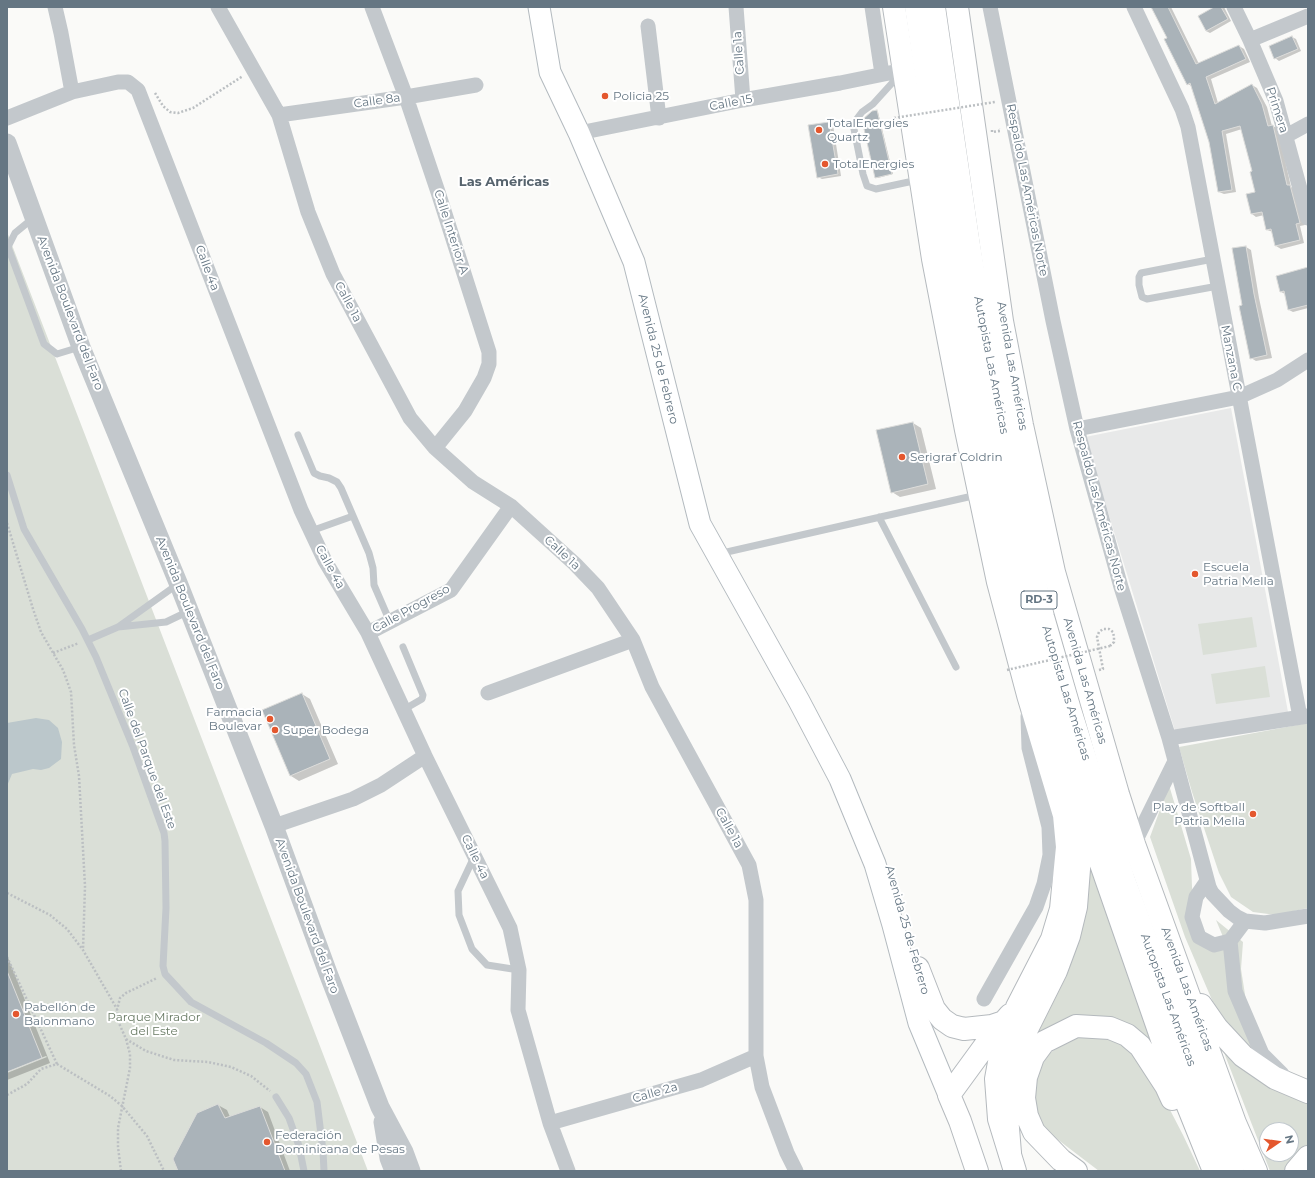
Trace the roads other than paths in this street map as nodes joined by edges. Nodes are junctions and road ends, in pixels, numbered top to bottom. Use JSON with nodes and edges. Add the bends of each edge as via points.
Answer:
{"nodes":[{"id":1,"x":55,"y":7,"type":"edge"},
{"id":2,"x":218,"y":7,"type":"edge"},
{"id":3,"x":372,"y":7,"type":"edge"},
{"id":4,"x":539,"y":7,"type":"edge"},
{"id":5,"x":736,"y":7,"type":"edge"},
{"id":6,"x":872,"y":7,"type":"edge"},
{"id":7,"x":894,"y":7,"type":"edge"},
{"id":8,"x":916,"y":7,"type":"edge"},
{"id":9,"x":934,"y":7,"type":"edge"},
{"id":10,"x":957,"y":7,"type":"edge"},
{"id":11,"x":990,"y":7,"type":"edge"},
{"id":12,"x":1134,"y":7,"type":"edge"},
{"id":13,"x":1234,"y":7,"type":"edge"},
{"id":14,"x":1308,"y":16,"type":"edge"},
{"id":15,"x":648,"y":26,"type":"dead end"},
{"id":16,"x":1250,"y":40,"type":"junction"},
{"id":17,"x":892,"y":72,"type":"junction"},
{"id":18,"x":476,"y":85,"type":"dead end"},
{"id":19,"x":72,"y":92,"type":"junction"},
{"id":20,"x":406,"y":97,"type":"junction"},
{"id":21,"x":743,"y":100,"type":"junction"},
{"id":22,"x":278,"y":115,"type":"junction"},
{"id":23,"x":7,"y":118,"type":"edge"},
{"id":24,"x":659,"y":118,"type":"junction"},
{"id":25,"x":1308,"y":124,"type":"edge"},
{"id":26,"x":579,"y":133,"type":"junction"},
{"id":27,"x":1286,"y":136,"type":"junction"},
{"id":28,"x":7,"y":143,"type":"edge"},
{"id":29,"x":920,"y":179,"type":"junction"},
{"id":30,"x":34,"y":218,"type":"junction"},
{"id":31,"x":1308,"y":218,"type":"edge"},
{"id":32,"x":1213,"y":259,"type":"junction"},
{"id":33,"x":1218,"y":286,"type":"junction"},
{"id":34,"x":81,"y":347,"type":"junction"},
{"id":35,"x":1308,"y":360,"type":"edge"},
{"id":36,"x":1239,"y":397,"type":"junction"},
{"id":37,"x":1077,"y":429,"type":"junction"},
{"id":38,"x":298,"y":435,"type":"dead end"},
{"id":39,"x":435,"y":448,"type":"junction"},
{"id":40,"x":7,"y":475,"type":"edge"},
{"id":41,"x":980,"y":495,"type":"junction"},
{"id":42,"x":511,"y":506,"type":"junction"},
{"id":43,"x":353,"y":516,"type":"junction"},
{"id":44,"x":879,"y":518,"type":"junction"},
{"id":45,"x":311,"y":531,"type":"junction"},
{"id":46,"x":717,"y":554,"type":"junction"},
{"id":47,"x":171,"y":589,"type":"dead end"},
{"id":48,"x":189,"y":611,"type":"junction"},
{"id":49,"x":390,"y":622,"type":"junction"},
{"id":50,"x":118,"y":627,"type":"junction"},
{"id":51,"x":368,"y":633,"type":"junction"},
{"id":52,"x":88,"y":640,"type":"junction"},
{"id":53,"x":633,"y":640,"type":"junction"},
{"id":54,"x":403,"y":647,"type":"dead end"},
{"id":55,"x":956,"y":668,"type":"dead end"},
{"id":56,"x":488,"y":693,"type":"dead end"},
{"id":57,"x":1028,"y":695,"type":"junction"},
{"id":58,"x":799,"y":701,"type":"junction"},
{"id":59,"x":403,"y":710,"type":"junction"},
{"id":60,"x":1304,"y":717,"type":"edge"},
{"id":61,"x":1169,"y":738,"type":"junction"},
{"id":62,"x":425,"y":756,"type":"junction"},
{"id":63,"x":1175,"y":761,"type":"junction"},
{"id":64,"x":1070,"y":775,"type":"junction"},
{"id":65,"x":274,"y":826,"type":"junction"},
{"id":66,"x":1134,"y":844,"type":"junction"},
{"id":67,"x":474,"y":856,"type":"junction"},
{"id":68,"x":1207,"y":881,"type":"junction"},
{"id":69,"x":1155,"y":900,"type":"junction"},
{"id":70,"x":1308,"y":916,"type":"edge"},
{"id":71,"x":1245,"y":921,"type":"junction"},
{"id":72,"x":1230,"y":941,"type":"junction"},
{"id":73,"x":918,"y":968,"type":"junction"},
{"id":74,"x":519,"y":970,"type":"junction"},
{"id":75,"x":984,"y":999,"type":"dead end"},
{"id":76,"x":1011,"y":1014,"type":"junction"},
{"id":77,"x":756,"y":1056,"type":"junction"},
{"id":78,"x":954,"y":1089,"type":"junction"},
{"id":79,"x":1301,"y":1089,"type":"edge"},
{"id":80,"x":276,"y":1097,"type":"road end"},
{"id":81,"x":380,"y":1107,"type":"junction"},
{"id":82,"x":550,"y":1123,"type":"junction"},
{"id":83,"x":787,"y":1152,"type":"junction"},
{"id":84,"x":1308,"y":1157,"type":"edge"},
{"id":85,"x":1013,"y":1162,"type":"edge"},
{"id":86,"x":304,"y":1171,"type":"edge"},
{"id":87,"x":324,"y":1171,"type":"edge"},
{"id":88,"x":394,"y":1171,"type":"edge"},
{"id":89,"x":411,"y":1171,"type":"edge"},
{"id":90,"x":568,"y":1171,"type":"edge"},
{"id":91,"x":789,"y":1171,"type":"edge"},
{"id":92,"x":796,"y":1171,"type":"edge"},
{"id":93,"x":977,"y":1171,"type":"edge"},
{"id":94,"x":991,"y":1171,"type":"edge"},
{"id":95,"x":1076,"y":1171,"type":"edge"},
{"id":96,"x":1208,"y":1171,"type":"edge"},
{"id":97,"x":1214,"y":1171,"type":"edge"},
{"id":98,"x":1233,"y":1171,"type":"edge"},
{"id":99,"x":1256,"y":1171,"type":"edge"},
{"id":100,"x":1296,"y":1171,"type":"edge"}],
"edges":[{"from":1,"to":19,"type":"street"},
{"from":2,"to":22,"type":"street","name":"Calle 1a"},
{"from":3,"to":20,"type":"street","name":"Calle Interior A"},
{"from":4,"to":26,"type":"main road","name":"Avenida 25 de Febrero","via":[[550,72]]},
{"from":5,"to":21,"type":"street","name":"Calle 1a"},
{"from":6,"to":17,"type":"street"},
{"from":7,"to":17,"type":"main road"},
{"from":8,"to":64,"type":"main road","name":"Autopista Las Américas","number":"RD-3","via":[[958,295],[1006,537],[1048,703]]},
{"from":9,"to":98,"type":"main road","name":"Autopista Las Américas","number":"RD-3","via":[[988,359],[1043,617],[1124,880]]},
{"from":10,"to":66,"type":"main road","name":"Avenida Las Américas","via":[[1002,321],[1022,425],[1054,572]]},
{"from":11,"to":37,"type":"street","name":"Respaldo Las Américas Norte"},
{"from":12,"to":32,"type":"street","name":"Manzana C","via":[[1185,117]]},
{"from":13,"to":16,"type":"street","name":"Primera"},
{"from":14,"to":16,"type":"street"},
{"from":15,"to":24,"type":"street"},
{"from":16,"to":27,"type":"street","name":"Primera","via":[[1276,101]]},
{"from":17,"to":21,"type":"street","name":"Calle 15"},
{"from":17,"to":29,"type":"main road"},
{"from":17,"to":29,"type":"lane","via":[[893,82],[853,124],[863,174],[868,186],[876,189]]},
{"from":18,"to":20,"type":"street","name":"Calle 8a"},
{"from":19,"to":23,"type":"street"},
{"from":19,"to":45,"type":"street","name":"Calle 4a","via":[[118,82],[128,82],[138,90]]},
{"from":20,"to":22,"type":"street","name":"Calle 8a"},
{"from":20,"to":39,"type":"street","name":"Calle Interior A","via":[[489,352],[489,364],[484,378],[469,405]]},
{"from":21,"to":24,"type":"street","name":"Calle 15"},
{"from":22,"to":39,"type":"street","name":"Calle 1a","via":[[308,212],[333,274],[410,418]]},
{"from":24,"to":26,"type":"street","name":"Calle 15"},
{"from":25,"to":27,"type":"street"},
{"from":26,"to":46,"type":"main road","name":"Avenida 25 de Febrero","via":[[634,262],[700,524]]},
{"from":27,"to":31,"type":"street","name":"Primera"},
{"from":28,"to":30,"type":"street","name":"Avenida Boulevard del Faro"},
{"from":29,"to":41,"type":"main road","via":[[933,259]]},
{"from":30,"to":34,"type":"street","name":"Avenida Boulevard del Faro"},
{"from":30,"to":34,"type":"lane","via":[[15,233],[8,247],[44,344],[57,354]]},
{"from":32,"to":33,"type":"street","name":"Manzana C"},
{"from":32,"to":33,"type":"lane","via":[[1141,273],[1139,285],[1142,297],[1147,299]]},
{"from":33,"to":36,"type":"street","name":"Manzana C"},
{"from":34,"to":48,"type":"street","name":"Avenida Boulevard del Faro"},
{"from":35,"to":36,"type":"street","via":[[1277,380]]},
{"from":36,"to":37,"type":"street"},
{"from":36,"to":60,"type":"street","name":"Manzana C"},
{"from":37,"to":61,"type":"street","name":"Respaldo Las Américas Norte","via":[[1121,587]]},
{"from":38,"to":43,"type":"lane","via":[[314,473],[337,482]]},
{"from":39,"to":42,"type":"street","name":"Calle 1a","via":[[473,482]]},
{"from":40,"to":52,"type":"lane","name":"Calle del Parque del Este","via":[[24,529]]},
{"from":41,"to":44,"type":"lane"},
{"from":41,"to":57,"type":"main road","via":[[998,582]]},
{"from":42,"to":49,"type":"street","name":"Calle Progreso","via":[[451,590]]},
{"from":42,"to":53,"type":"street","name":"Calle 1a","via":[[598,588]]},
{"from":43,"to":45,"type":"lane"},
{"from":43,"to":49,"type":"lane","via":[[369,553],[374,585]]},
{"from":44,"to":46,"type":"lane"},
{"from":44,"to":55,"type":"lane"},
{"from":45,"to":51,"type":"street","name":"Calle 4a"},
{"from":46,"to":58,"type":"main road","name":"Avenida 25 de Febrero"},
{"from":47,"to":50,"type":"lane"},
{"from":48,"to":50,"type":"lane","via":[[166,622]]},
{"from":48,"to":65,"type":"street","name":"Avenida Boulevard del Faro"},
{"from":49,"to":51,"type":"street","name":"Calle Progreso"},
{"from":50,"to":52,"type":"lane"},
{"from":51,"to":59,"type":"street","name":"Calle 4a"},
{"from":52,"to":87,"type":"lane","name":"Calle del Parque del Este","via":[[133,747],[164,833],[165,974],[191,1002],[266,1043],[296,1063],[306,1074],[318,1102]]},
{"from":53,"to":56,"type":"street"},
{"from":53,"to":77,"type":"street","name":"Calle 1a","via":[[652,687],[749,865],[756,900]]},
{"from":54,"to":59,"type":"lane","via":[[423,694],[422,699]]},
{"from":57,"to":75,"type":"street","via":[[1029,748],[1049,827],[1050,856],[1036,907]]},
{"from":57,"to":76,"type":"main road","via":[[1064,815],[1067,847],[1061,909],[1052,939]]},
{"from":58,"to":73,"type":"main road","name":"Avenida 25 de Febrero","via":[[860,797],[883,851]]},
{"from":58,"to":78,"type":"main road","name":"Avenida 25 de Febrero","via":[[840,779],[875,864],[919,1023]]},
{"from":59,"to":62,"type":"street","name":"Calle 4a"},
{"from":60,"to":61,"type":"street"},
{"from":61,"to":63,"type":"street","name":"Respaldo Las Américas Norte"},
{"from":62,"to":65,"type":"street","via":[[381,785],[353,799]]},
{"from":62,"to":67,"type":"street","name":"Calle 4a"},
{"from":63,"to":66,"type":"street"},
{"from":63,"to":68,"type":"street","name":"Respaldo Las Américas Norte"},
{"from":64,"to":85,"type":"main road","via":[[1081,844],[1076,907],[1069,936],[1056,970],[1013,1057],[1008,1081],[1007,1116]]},
{"from":64,"to":97,"type":"main road","name":"Autopista Las Américas","number":"RD-3","via":[[1167,1054]]},
{"from":65,"to":81,"type":"street","name":"Avenida Boulevard del Faro"},
{"from":66,"to":69,"type":"main road","name":"Avenida Las Américas"},
{"from":67,"to":74,"type":"street","name":"Calle 4a","via":[[510,928]]},
{"from":67,"to":74,"type":"lane","via":[[458,890],[459,915],[472,949],[487,965]]},
{"from":68,"to":71,"type":"street","name":"Respaldo Las Américas Norte","via":[[1212,893],[1234,915]]},
{"from":68,"to":72,"type":"street","via":[[1196,897],[1192,917],[1199,937],[1214,945]]},
{"from":69,"to":79,"type":"main road","via":[[1202,1007],[1217,1028],[1243,1056],[1274,1078]]},
{"from":69,"to":99,"type":"main road","name":"Avenida Las Américas","via":[[1235,1123]]},
{"from":70,"to":71,"type":"street","name":"Respaldo Las Américas Norte","via":[[1266,924]]},
{"from":71,"to":72,"type":"street"},
{"from":72,"to":79,"type":"street","via":[[1235,991],[1262,1054]]},
{"from":73,"to":76,"type":"main road","via":[[934,1009],[942,1020],[952,1026],[964,1029],[992,1026]]},
{"from":73,"to":78,"type":"main road","name":"Avenida 25 de Febrero"},
{"from":74,"to":82,"type":"street","name":"Calle 4a","via":[[518,1010]]},
{"from":76,"to":78,"type":"main road"},
{"from":76,"to":85,"type":"main road","via":[[996,1079],[999,1119]]},
{"from":77,"to":82,"type":"street","name":"Calle 2a","via":[[701,1080]]},
{"from":77,"to":83,"type":"street","name":"Calle 1a","via":[[762,1087]]},
{"from":78,"to":93,"type":"main road","name":"Avenida 25 de Febrero"},
{"from":78,"to":94,"type":"main road","name":"Avenida 25 de Febrero","via":[[970,1112]]},
{"from":80,"to":86,"type":"lane","via":[[289,1118]]},
{"from":81,"to":88,"type":"street","name":"Avenida Boulevard del Faro","via":[[389,1158]]},
{"from":81,"to":89,"type":"street","name":"Avenida Boulevard del Faro"},
{"from":82,"to":90,"type":"street","name":"Calle 4a"},
{"from":83,"to":91,"type":"street","name":"Calle 1a"},
{"from":83,"to":92,"type":"street","name":"Calle 1a"},
{"from":84,"to":100,"type":"main road"},
{"from":95,"to":96,"type":"main road","via":[[1061,1160],[1034,1132],[1027,1116],[1024,1098],[1026,1077],[1033,1057],[1044,1042],[1076,1026],[1110,1028],[1127,1035],[1140,1046],[1166,1086]]}]}
